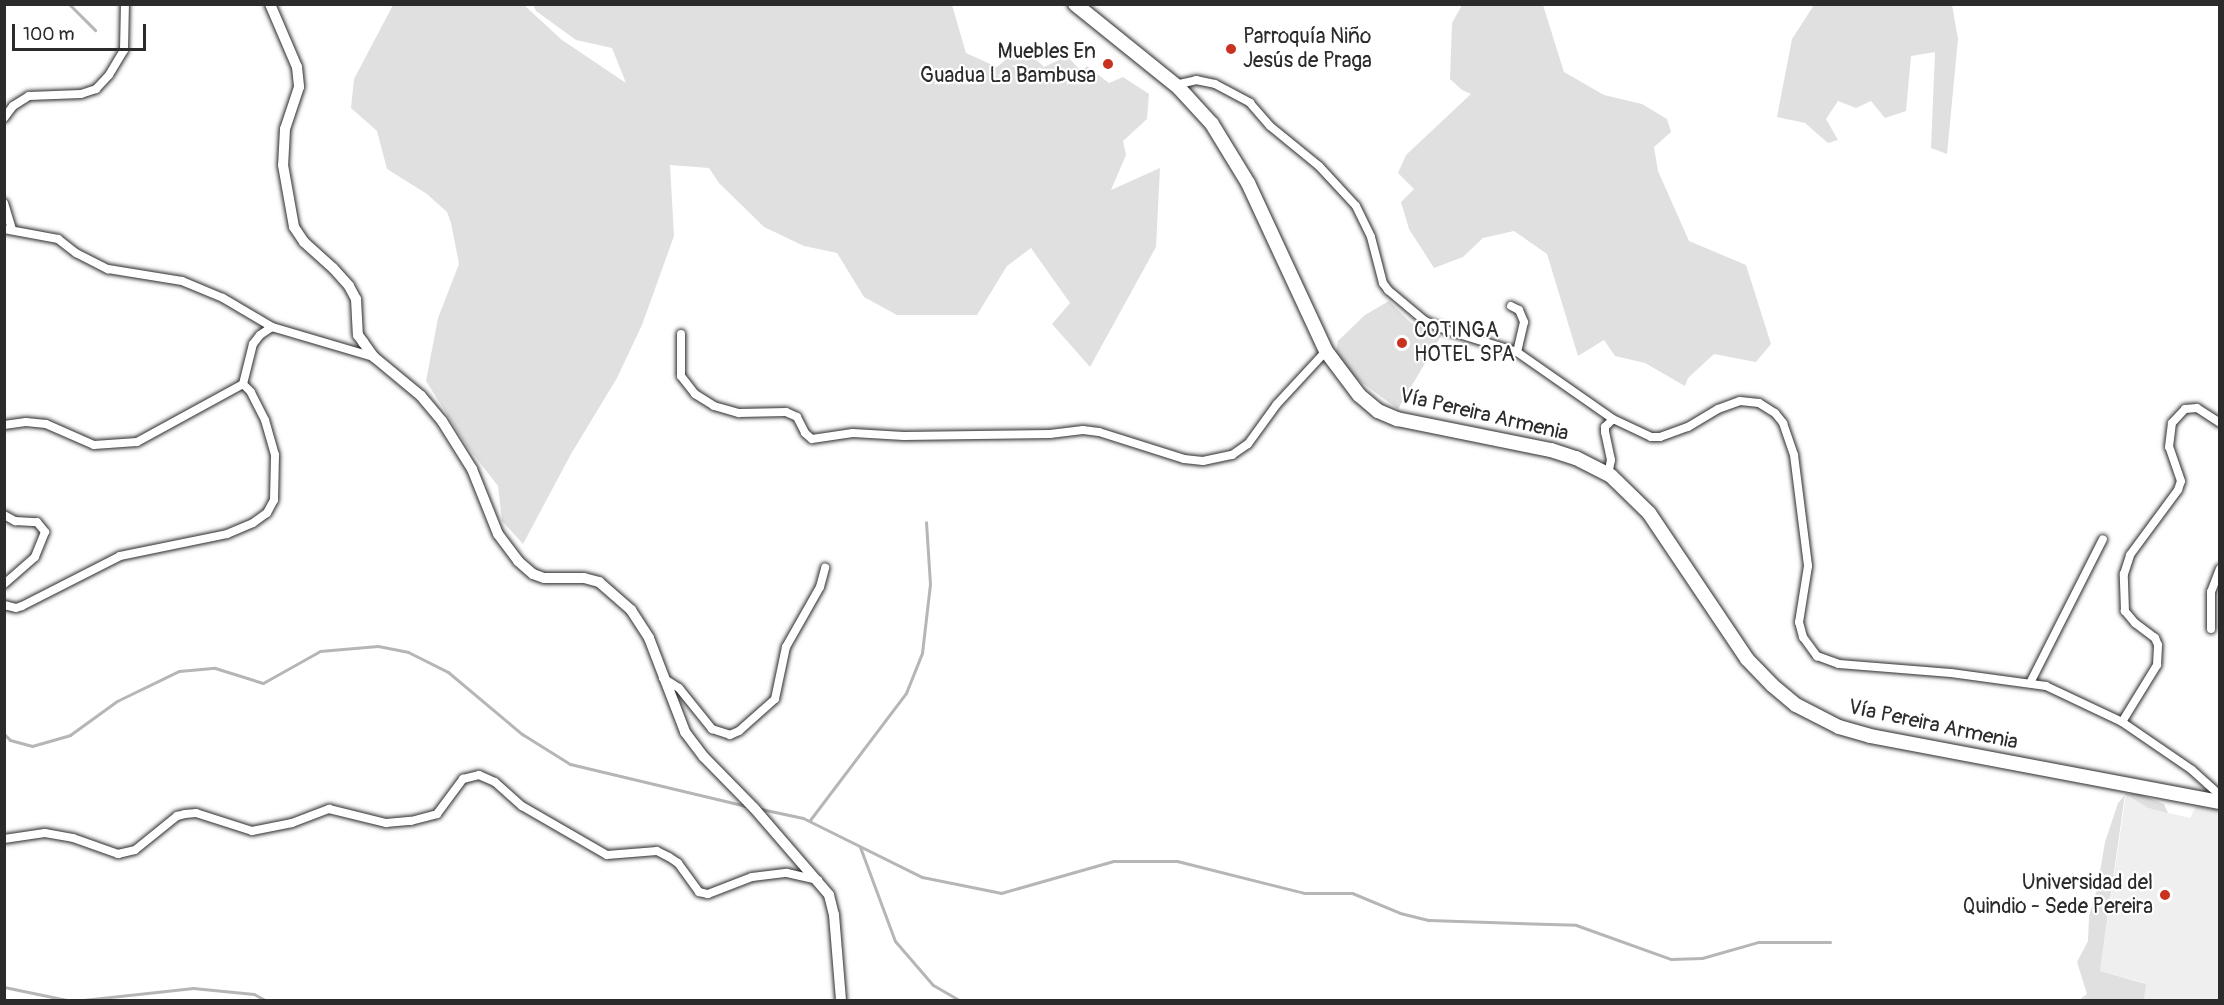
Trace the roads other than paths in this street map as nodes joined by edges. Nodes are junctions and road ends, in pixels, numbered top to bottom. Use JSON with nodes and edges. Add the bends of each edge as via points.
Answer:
{"nodes":[{"id":1,"x":125,"y":4,"type":"edge"},
{"id":2,"x":270,"y":4,"type":"edge"},
{"id":3,"x":1075,"y":4,"type":"edge"},
{"id":4,"x":1175,"y":85,"type":"junction"},
{"id":5,"x":4,"y":118,"type":"edge"},
{"id":6,"x":4,"y":203,"type":"edge"},
{"id":7,"x":8,"y":229,"type":"edge"},
{"id":8,"x":1511,"y":306,"type":"dead end"},
{"id":9,"x":272,"y":327,"type":"junction"},
{"id":10,"x":681,"y":334,"type":"dead end"},
{"id":11,"x":1326,"y":351,"type":"junction"},
{"id":12,"x":1518,"y":352,"type":"junction"},
{"id":13,"x":374,"y":357,"type":"junction"},
{"id":14,"x":243,"y":384,"type":"junction"},
{"id":15,"x":1613,"y":419,"type":"junction"},
{"id":16,"x":2220,"y":423,"type":"edge"},
{"id":17,"x":4,"y":425,"type":"edge"},
{"id":18,"x":1608,"y":475,"type":"junction"},
{"id":19,"x":4,"y":515,"type":"edge"},
{"id":20,"x":2103,"y":539,"type":"dead end"},
{"id":21,"x":825,"y":568,"type":"dead end"},
{"id":22,"x":2220,"y":569,"type":"edge"},
{"id":23,"x":4,"y":584,"type":"edge"},
{"id":24,"x":4,"y":605,"type":"edge"},
{"id":25,"x":2211,"y":629,"type":"dead end"},
{"id":26,"x":663,"y":678,"type":"junction"},
{"id":27,"x":2030,"y":682,"type":"junction"},
{"id":28,"x":2122,"y":722,"type":"junction"},
{"id":29,"x":2220,"y":795,"type":"edge"},
{"id":30,"x":2220,"y":802,"type":"edge"},
{"id":31,"x":4,"y":839,"type":"edge"},
{"id":32,"x":818,"y":880,"type":"junction"},
{"id":33,"x":841,"y":1000,"type":"edge"}],
"edges":[{"from":1,"to":5,"type":"street","via":[[124,50],[96,88],[81,94],[28,96]]},
{"from":2,"to":13,"type":"street","via":[[297,67],[299,87],[285,129],[283,165],[294,227],[349,286],[356,299],[358,335]]},
{"from":3,"to":4,"type":"main road","name":"Vía Pereira Armenia"},
{"from":4,"to":11,"type":"main road","name":"Vía Pereira Armenia","via":[[1212,124],[1239,165]]},
{"from":4,"to":12,"type":"street","via":[[1196,80],[1215,84],[1250,103],[1270,126],[1319,166],[1356,206],[1371,237],[1388,291],[1425,321]]},
{"from":6,"to":7,"type":"street"},
{"from":7,"to":9,"type":"street","via":[[58,239],[108,269],[182,281],[223,298]]},
{"from":8,"to":12,"type":"street","via":[[1519,310],[1524,322]]},
{"from":9,"to":13,"type":"street"},
{"from":9,"to":14,"type":"street","via":[[253,344]]},
{"from":10,"to":11,"type":"street","via":[[681,376],[695,394],[714,406],[739,413],[786,412],[797,417],[812,439],[853,433],[904,436],[1083,430],[1203,461],[1233,454],[1248,444],[1277,404]]},
{"from":11,"to":18,"type":"main road","name":"Vía Pereira Armenia","via":[[1359,395],[1378,411],[1428,427],[1551,450]]},
{"from":12,"to":15,"type":"street"},
{"from":13,"to":26,"type":"street","via":[[421,396],[442,421],[472,469],[498,534],[518,561],[544,578],[584,578],[615,594],[649,638]]},
{"from":14,"to":17,"type":"street","via":[[137,442],[94,445],[46,424]]},
{"from":14,"to":24,"type":"street","via":[[265,420],[275,455],[274,500],[267,513],[228,534],[120,556],[22,606]]},
{"from":15,"to":18,"type":"street","via":[[1605,427],[1611,452]]},
{"from":15,"to":27,"type":"street","via":[[1642,434],[1660,437],[1740,401],[1760,403],[1783,423],[1794,455],[1808,566],[1799,622],[1803,637],[1817,656],[1839,664]]},
{"from":16,"to":28,"type":"street","via":[[2197,408],[2185,409],[2172,423],[2169,447],[2181,481],[2130,555],[2124,574],[2125,611],[2155,638],[2157,665]]},
{"from":18,"to":30,"type":"main road","name":"Vía Pereira Armenia","via":[[1630,491],[1649,513],[1747,659],[1772,685],[1808,712],[1870,736]]},
{"from":19,"to":23,"type":"street","via":[[15,521],[36,522],[45,532],[35,557]]},
{"from":20,"to":27,"type":"street"},
{"from":21,"to":26,"type":"street","via":[[820,587],[786,647],[775,699],[740,731],[730,735],[712,729],[680,688]]},
{"from":22,"to":25,"type":"street","via":[[2211,592]]},
{"from":26,"to":32,"type":"street","via":[[685,732],[704,757]]},
{"from":27,"to":28,"type":"street","via":[[2060,691]]},
{"from":28,"to":29,"type":"street","via":[[2192,770]]},
{"from":31,"to":32,"type":"street","via":[[45,833],[118,854],[135,850],[177,816],[185,814],[196,813],[252,831],[292,823],[329,809],[386,823],[411,821],[437,814],[463,779],[479,775],[495,782],[522,806],[607,855],[657,851],[669,857],[699,892],[708,894],[752,877],[788,873]]},
{"from":32,"to":33,"type":"street","via":[[830,895],[834,915]]}]}
